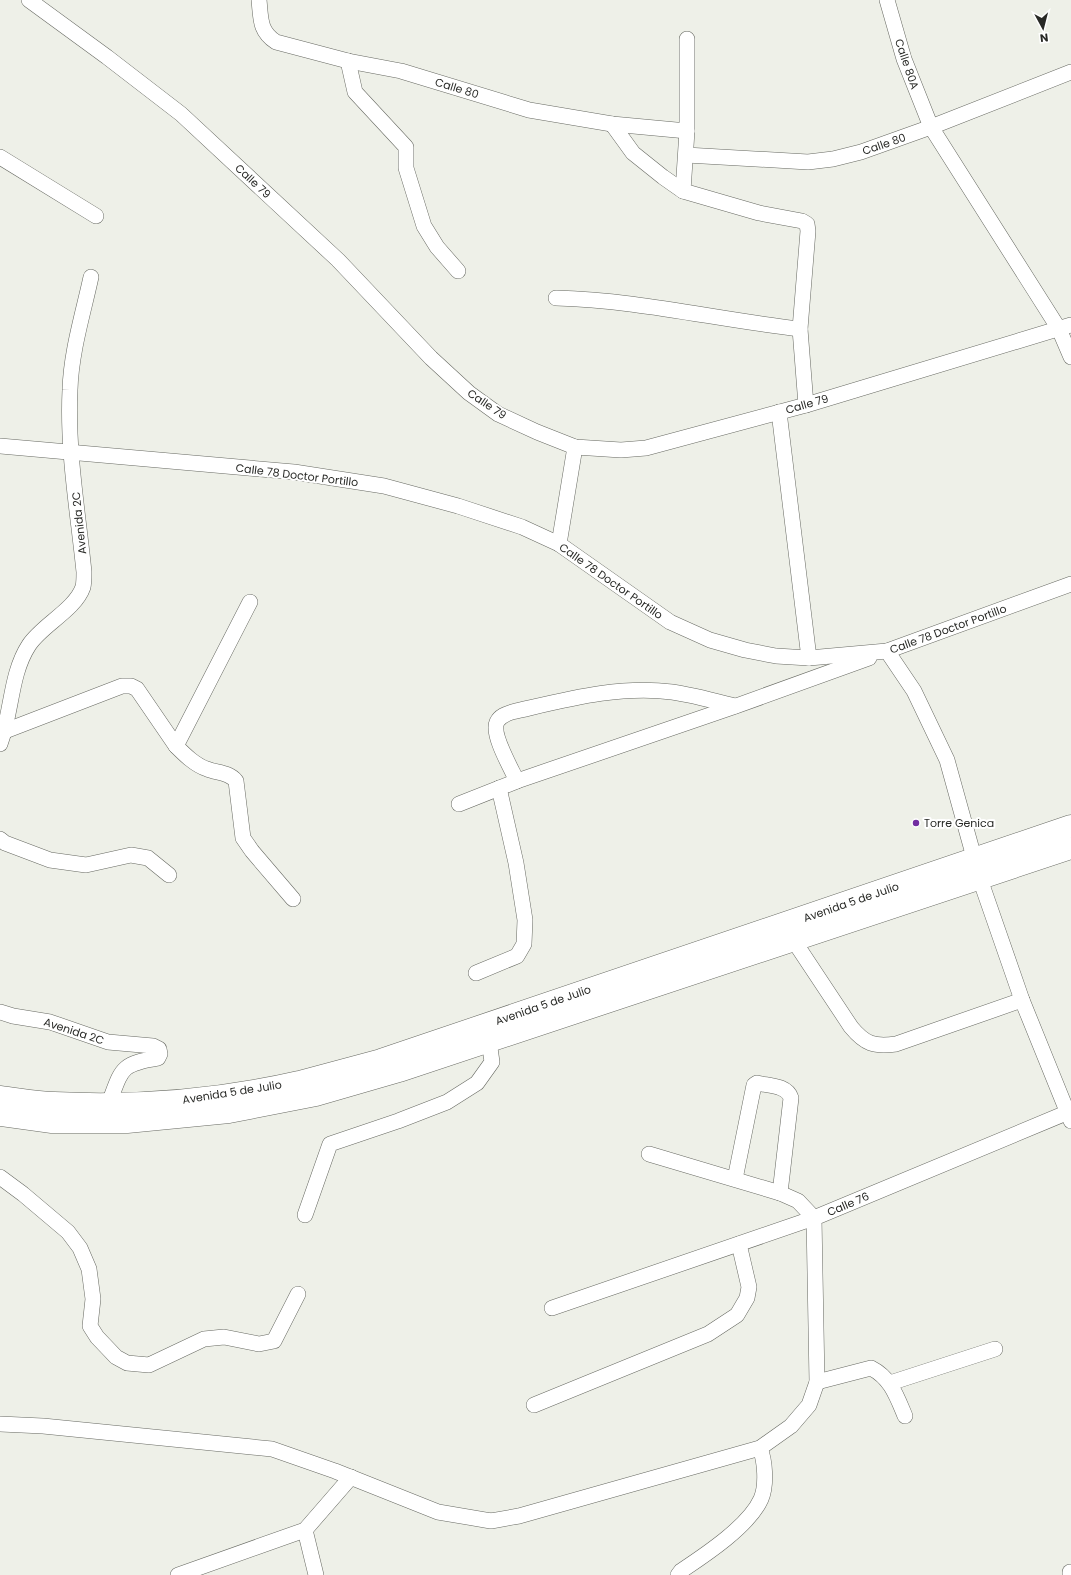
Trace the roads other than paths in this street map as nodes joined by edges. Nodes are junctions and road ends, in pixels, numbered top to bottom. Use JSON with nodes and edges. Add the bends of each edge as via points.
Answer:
{"nodes":[{"id":1,"x":29,"y":0,"type":"edge"},
{"id":2,"x":259,"y":0,"type":"edge"},
{"id":3,"x":887,"y":0,"type":"edge"},
{"id":4,"x":687,"y":39,"type":"dead end"},
{"id":5,"x":348,"y":61,"type":"junction"},
{"id":6,"x":1071,"y":72,"type":"edge"},
{"id":7,"x":612,"y":124,"type":"junction"},
{"id":8,"x":931,"y":127,"type":"junction"},
{"id":9,"x":687,"y":131,"type":"junction"},
{"id":10,"x":686,"y":154,"type":"junction"},
{"id":11,"x":0,"y":157,"type":"edge"},
{"id":12,"x":683,"y":191,"type":"junction"},
{"id":13,"x":96,"y":216,"type":"dead end"},
{"id":14,"x":458,"y":271,"type":"dead end"},
{"id":15,"x":91,"y":277,"type":"dead end"},
{"id":16,"x":556,"y":298,"type":"dead end"},
{"id":17,"x":1065,"y":327,"type":"edge"},
{"id":18,"x":800,"y":329,"type":"junction"},
{"id":19,"x":1071,"y":358,"type":"edge"},
{"id":20,"x":806,"y":405,"type":"junction"},
{"id":21,"x":780,"y":412,"type":"junction"},
{"id":22,"x":0,"y":446,"type":"edge"},
{"id":23,"x":575,"y":447,"type":"junction"},
{"id":24,"x":71,"y":453,"type":"junction"},
{"id":25,"x":559,"y":544,"type":"junction"},
{"id":26,"x":1071,"y":584,"type":"edge"},
{"id":27,"x":250,"y":602,"type":"dead end"},
{"id":28,"x":887,"y":651,"type":"junction"},
{"id":29,"x":809,"y":658,"type":"junction"},
{"id":30,"x":736,"y":706,"type":"junction"},
{"id":31,"x":3,"y":738,"type":"edge"},
{"id":32,"x":176,"y":746,"type":"junction"},
{"id":33,"x":516,"y":781,"type":"junction"},
{"id":34,"x":499,"y":788,"type":"junction"},
{"id":35,"x":459,"y":804,"type":"dead end"},
{"id":36,"x":1071,"y":826,"type":"edge"},
{"id":37,"x":0,"y":839,"type":"edge"},
{"id":38,"x":1071,"y":848,"type":"edge"},
{"id":39,"x":977,"y":869,"type":"junction"},
{"id":40,"x":169,"y":875,"type":"dead end"},
{"id":41,"x":293,"y":899,"type":"dead end"},
{"id":42,"x":794,"y":941,"type":"junction"},
{"id":43,"x":476,"y":973,"type":"dead end"},
{"id":44,"x":1022,"y":1000,"type":"junction"},
{"id":45,"x":0,"y":1012,"type":"edge"},
{"id":46,"x":489,"y":1041,"type":"junction"},
{"id":47,"x":0,"y":1097,"type":"edge"},
{"id":48,"x":109,"y":1103,"type":"junction"},
{"id":49,"x":1070,"y":1114,"type":"edge"},
{"id":50,"x":0,"y":1115,"type":"edge"},
{"id":51,"x":649,"y":1154,"type":"dead end"},
{"id":52,"x":0,"y":1177,"type":"edge"},
{"id":53,"x":735,"y":1179,"type":"junction"},
{"id":54,"x":780,"y":1193,"type":"junction"},
{"id":55,"x":305,"y":1215,"type":"dead end"},
{"id":56,"x":814,"y":1218,"type":"junction"},
{"id":57,"x":739,"y":1244,"type":"junction"},
{"id":58,"x":298,"y":1294,"type":"dead end"},
{"id":59,"x":552,"y":1308,"type":"dead end"},
{"id":60,"x":995,"y":1349,"type":"dead end"},
{"id":61,"x":817,"y":1382,"type":"junction"},
{"id":62,"x":890,"y":1383,"type":"junction"},
{"id":63,"x":534,"y":1405,"type":"dead end"},
{"id":64,"x":905,"y":1416,"type":"dead end"},
{"id":65,"x":0,"y":1424,"type":"edge"},
{"id":66,"x":760,"y":1448,"type":"junction"},
{"id":67,"x":351,"y":1477,"type":"junction"},
{"id":68,"x":305,"y":1530,"type":"junction"},
{"id":69,"x":178,"y":1575,"type":"edge"},
{"id":70,"x":316,"y":1575,"type":"edge"},
{"id":71,"x":678,"y":1575,"type":"edge"}],
"edges":[{"from":1,"to":23,"type":"street","name":"Calle 79","via":[[181,114],[338,260],[431,358],[469,393],[498,414]]},
{"from":2,"to":5,"type":"street","name":"Calle 80","via":[[262,27],[266,36],[276,42]]},
{"from":3,"to":8,"type":"street","name":"Calle 80A","via":[[904,59]]},
{"from":4,"to":9,"type":"street"},
{"from":5,"to":7,"type":"street","name":"Calle 80","via":[[401,70],[529,110]]},
{"from":5,"to":14,"type":"street","via":[[355,92],[406,147],[406,168],[424,226],[437,247]]},
{"from":6,"to":8,"type":"street","name":"Calle 80"},
{"from":7,"to":9,"type":"street","name":"Calle 80"},
{"from":7,"to":12,"type":"street","via":[[633,153]]},
{"from":8,"to":10,"type":"street","name":"Calle 80","via":[[861,152],[808,162]]},
{"from":8,"to":17,"type":"street","name":"Calle 80A"},
{"from":9,"to":10,"type":"street"},
{"from":10,"to":12,"type":"street"},
{"from":11,"to":13,"type":"street"},
{"from":12,"to":18,"type":"street","via":[[807,224]]},
{"from":15,"to":24,"type":"street","name":"Avenida 2C","via":[[72,369]]},
{"from":16,"to":18,"type":"street","via":[[591,299]]},
{"from":17,"to":19,"type":"street","name":"Calle 80A"},
{"from":17,"to":20,"type":"street","name":"Calle 79"},
{"from":18,"to":20,"type":"street"},
{"from":20,"to":21,"type":"street","name":"Calle 79"},
{"from":21,"to":23,"type":"street","name":"Calle 79","via":[[646,448],[621,450]]},
{"from":21,"to":29,"type":"street"},
{"from":22,"to":24,"type":"street","name":"Calle 78 Doctor Portillo"},
{"from":23,"to":25,"type":"street"},
{"from":24,"to":25,"type":"street","name":"Calle 78 Doctor Portillo","via":[[294,472],[384,486],[522,527]]},
{"from":24,"to":31,"type":"street","name":"Avenida 2C","via":[[84,572],[83,586],[73,602],[41,631],[21,659]]},
{"from":25,"to":29,"type":"street","name":"Calle 78 Doctor Portillo","via":[[670,622],[710,640],[745,650],[776,656]]},
{"from":26,"to":28,"type":"street","name":"Calle 78 Doctor Portillo"},
{"from":27,"to":32,"type":"street"},
{"from":28,"to":29,"type":"street","name":"Calle 78 Doctor Portillo"},
{"from":28,"to":30,"type":"street"},
{"from":28,"to":39,"type":"street","via":[[914,692],[946,760]]},
{"from":30,"to":33,"type":"street"},
{"from":30,"to":33,"type":"street","via":[[673,692],[643,690],[607,692],[503,715],[495,728]]},
{"from":31,"to":32,"type":"street","via":[[96,696],[122,686],[131,686],[137,689]]},
{"from":32,"to":41,"type":"street","via":[[206,769],[228,775],[236,781],[243,838]]},
{"from":33,"to":34,"type":"street"},
{"from":34,"to":35,"type":"street"},
{"from":34,"to":43,"type":"street","via":[[516,863],[525,920],[524,944],[517,956]]},
{"from":36,"to":39,"type":"main road","name":"Avenida 5 de Julio"},
{"from":37,"to":40,"type":"street","via":[[50,860],[86,864],[130,855],[148,858]]},
{"from":38,"to":39,"type":"main road","name":"Avenida 5 de Julio"},
{"from":39,"to":42,"type":"main road","name":"Avenida 5 de Julio"},
{"from":39,"to":44,"type":"street"},
{"from":39,"to":48,"type":"main road","name":"Avenida 5 de Julio","via":[[381,1060],[298,1082],[231,1094],[178,1100]]},
{"from":42,"to":44,"type":"street","via":[[851,1027],[861,1039],[880,1046],[896,1044]]},
{"from":42,"to":46,"type":"main road","name":"Avenida 5 de Julio"},
{"from":44,"to":49,"type":"street"},
{"from":45,"to":48,"type":"street","name":"Avenida 2C","via":[[50,1022],[108,1042],[153,1046],[159,1049],[158,1058],[129,1064],[121,1072]]},
{"from":46,"to":50,"type":"main road","name":"Avenida 5 de Julio","via":[[399,1072],[316,1095],[229,1112],[127,1122],[52,1122]]},
{"from":46,"to":55,"type":"street","via":[[492,1062],[477,1083],[447,1102],[330,1144]]},
{"from":47,"to":48,"type":"main road","name":"Avenida 5 de Julio","via":[[54,1104]]},
{"from":49,"to":56,"type":"street","name":"Calle 76"},
{"from":51,"to":53,"type":"street"},
{"from":52,"to":58,"type":"street","via":[[68,1232],[80,1248],[89,1269],[93,1299],[90,1326],[116,1357],[127,1363],[149,1365],[204,1339],[224,1337],[259,1344],[274,1341]]},
{"from":53,"to":54,"type":"street"},
{"from":53,"to":54,"type":"street","via":[[754,1085],[757,1083],[785,1088],[791,1098]]},
{"from":54,"to":56,"type":"street","via":[[798,1201]]},
{"from":56,"to":57,"type":"street"},
{"from":56,"to":61,"type":"street","name":"Calle 76"},
{"from":57,"to":59,"type":"street"},
{"from":57,"to":63,"type":"street","via":[[749,1287],[747,1298],[737,1315],[708,1334]]},
{"from":60,"to":62,"type":"street"},
{"from":61,"to":62,"type":"street","via":[[871,1368]]},
{"from":61,"to":66,"type":"street","name":"Calle 76","via":[[808,1405],[791,1426]]},
{"from":62,"to":64,"type":"street"},
{"from":65,"to":67,"type":"street","name":"Calle 76","via":[[272,1449]]},
{"from":66,"to":67,"type":"street","name":"Calle 76","via":[[518,1516],[492,1521],[438,1512]]},
{"from":66,"to":71,"type":"street","via":[[765,1460],[761,1499],[737,1528],[714,1549]]},
{"from":67,"to":68,"type":"street"},
{"from":68,"to":69,"type":"street"},
{"from":68,"to":70,"type":"street"}]}
